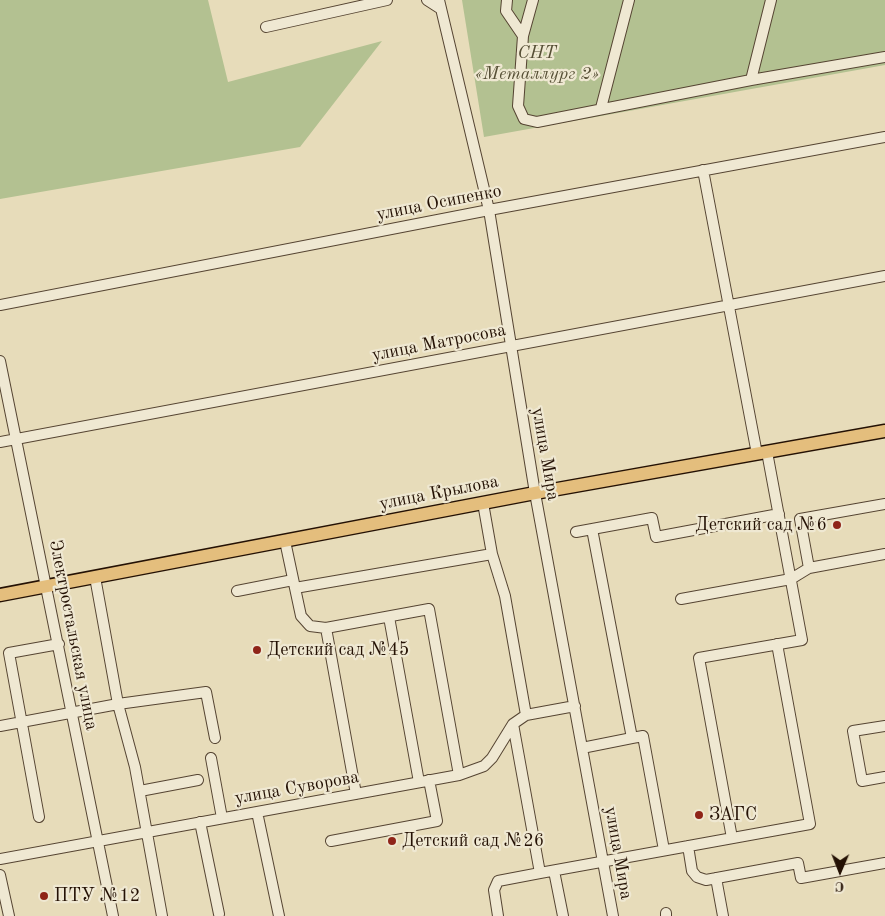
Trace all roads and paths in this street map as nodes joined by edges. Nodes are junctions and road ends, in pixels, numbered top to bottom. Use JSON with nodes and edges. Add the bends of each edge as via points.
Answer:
{"nodes":[{"id":1,"x":387,"y":0,"type":"edge"},
{"id":2,"x":427,"y":0,"type":"edge"},
{"id":3,"x":433,"y":0,"type":"edge"},
{"id":4,"x":506,"y":0,"type":"edge"},
{"id":5,"x":533,"y":0,"type":"edge"},
{"id":6,"x":629,"y":0,"type":"edge"},
{"id":7,"x":771,"y":0,"type":"edge"},
{"id":8,"x":440,"y":5,"type":"edge"},
{"id":9,"x":266,"y":27,"type":"dead end"},
{"id":10,"x":523,"y":36,"type":"junction"},
{"id":11,"x":885,"y":57,"type":"edge"},
{"id":12,"x":752,"y":80,"type":"junction"},
{"id":13,"x":601,"y":108,"type":"junction"},
{"id":14,"x":885,"y":138,"type":"edge"},
{"id":15,"x":703,"y":170,"type":"junction"},
{"id":16,"x":489,"y":210,"type":"junction"},
{"id":17,"x":885,"y":276,"type":"edge"},
{"id":18,"x":0,"y":305,"type":"edge"},
{"id":19,"x":730,"y":306,"type":"junction"},
{"id":20,"x":510,"y":346,"type":"junction"},
{"id":21,"x":0,"y":361,"type":"edge"},
{"id":22,"x":885,"y":431,"type":"edge"},
{"id":23,"x":16,"y":439,"type":"junction"},
{"id":24,"x":0,"y":442,"type":"edge"},
{"id":25,"x":762,"y":453,"type":"junction"},
{"id":26,"x":536,"y":493,"type":"junction"},
{"id":27,"x":483,"y":503,"type":"junction"},
{"id":28,"x":885,"y":504,"type":"edge"},
{"id":29,"x":779,"y":514,"type":"junction"},
{"id":30,"x":592,"y":529,"type":"junction"},
{"id":31,"x":576,"y":532,"type":"dead end"},
{"id":32,"x":285,"y":541,"type":"junction"},
{"id":33,"x":492,"y":554,"type":"junction"},
{"id":34,"x":885,"y":554,"type":"edge"},
{"id":35,"x":809,"y":568,"type":"junction"},
{"id":36,"x":95,"y":577,"type":"junction"},
{"id":37,"x":791,"y":579,"type":"junction"},
{"id":38,"x":294,"y":584,"type":"junction"},
{"id":39,"x":47,"y":586,"type":"junction"},
{"id":40,"x":237,"y":591,"type":"dead end"},
{"id":41,"x":0,"y":595,"type":"edge"},
{"id":42,"x":681,"y":599,"type":"dead end"},
{"id":43,"x":390,"y":616,"type":"junction"},
{"id":44,"x":326,"y":628,"type":"junction"},
{"id":45,"x":58,"y":644,"type":"junction"},
{"id":46,"x":777,"y":644,"type":"junction"},
{"id":47,"x":4,"y":654,"type":"edge"},
{"id":48,"x":118,"y":704,"type":"junction"},
{"id":49,"x":575,"y":706,"type":"junction"},
{"id":50,"x":72,"y":712,"type":"junction"},
{"id":51,"x":526,"y":715,"type":"junction"},
{"id":52,"x":21,"y":722,"type":"junction"},
{"id":53,"x":513,"y":724,"type":"junction"},
{"id":54,"x":0,"y":726,"type":"edge"},
{"id":55,"x":885,"y":726,"type":"edge"},
{"id":56,"x":215,"y":738,"type":"dead end"},
{"id":57,"x":632,"y":738,"type":"junction"},
{"id":58,"x":582,"y":748,"type":"junction"},
{"id":59,"x":210,"y":758,"type":"dead end"},
{"id":60,"x":458,"y":775,"type":"junction"},
{"id":61,"x":885,"y":777,"type":"edge"},
{"id":62,"x":198,"y":780,"type":"dead end"},
{"id":63,"x":424,"y":781,"type":"junction"},
{"id":64,"x":140,"y":791,"type":"junction"},
{"id":65,"x":356,"y":794,"type":"junction"},
{"id":66,"x":257,"y":812,"type":"junction"},
{"id":67,"x":39,"y":817,"type":"dead end"},
{"id":68,"x":222,"y":818,"type":"junction"},
{"id":69,"x":200,"y":822,"type":"junction"},
{"id":70,"x":145,"y":832,"type":"junction"},
{"id":71,"x":732,"y":838,"type":"junction"},
{"id":72,"x":98,"y":840,"type":"junction"},
{"id":73,"x":331,"y":840,"type":"dead end"},
{"id":74,"x":688,"y":846,"type":"junction"},
{"id":75,"x":664,"y":850,"type":"junction"},
{"id":76,"x":0,"y":859,"type":"edge"},
{"id":77,"x":603,"y":862,"type":"junction"},
{"id":78,"x":885,"y":863,"type":"edge"},
{"id":79,"x":554,"y":870,"type":"junction"},
{"id":80,"x":540,"y":873,"type":"junction"},
{"id":81,"x":0,"y":875,"type":"edge"},
{"id":82,"x":716,"y":878,"type":"junction"},
{"id":83,"x":219,"y":914,"type":"dead end"},
{"id":84,"x":9,"y":916,"type":"edge"},
{"id":85,"x":113,"y":916,"type":"edge"},
{"id":86,"x":162,"y":916,"type":"edge"},
{"id":87,"x":279,"y":916,"type":"edge"},
{"id":88,"x":498,"y":916,"type":"edge"},
{"id":89,"x":563,"y":916,"type":"edge"},
{"id":90,"x":613,"y":916,"type":"edge"},
{"id":91,"x":724,"y":916,"type":"edge"}],
"edges":[{"from":1,"to":9,"type":"street"},
{"from":2,"to":8,"type":"street"},
{"from":3,"to":8,"type":"street"},
{"from":4,"to":10,"type":"street","via":[[506,11]]},
{"from":5,"to":10,"type":"street"},
{"from":6,"to":13,"type":"street"},
{"from":7,"to":12,"type":"street"},
{"from":8,"to":16,"type":"street","name":"улица Мира"},
{"from":10,"to":13,"type":"street","via":[[518,106],[524,119],[537,122]]},
{"from":11,"to":12,"type":"street"},
{"from":12,"to":13,"type":"street"},
{"from":14,"to":15,"type":"street","name":"улица Осипенко"},
{"from":15,"to":16,"type":"street","name":"улица Осипенко"},
{"from":15,"to":19,"type":"street"},
{"from":16,"to":18,"type":"street","name":"улица Осипенко"},
{"from":16,"to":20,"type":"street","name":"улица Мира"},
{"from":17,"to":19,"type":"street","name":"улица Матросова"},
{"from":19,"to":20,"type":"street","name":"улица Матросова"},
{"from":19,"to":25,"type":"street"},
{"from":20,"to":23,"type":"street","name":"улица Матросова"},
{"from":20,"to":26,"type":"street","name":"улица Мира"},
{"from":21,"to":23,"type":"street","name":"Электростальская улица"},
{"from":22,"to":25,"type":"main road","name":"улица Крылова"},
{"from":23,"to":24,"type":"street","name":"улица Матросова"},
{"from":23,"to":39,"type":"street","name":"Электростальская улица"},
{"from":25,"to":26,"type":"main road","name":"улица Крылова"},
{"from":25,"to":29,"type":"street"},
{"from":26,"to":27,"type":"main road","name":"улица Крылова"},
{"from":26,"to":49,"type":"street","name":"улица Мира"},
{"from":27,"to":32,"type":"main road","name":"улица Крылова"},
{"from":27,"to":33,"type":"street"},
{"from":28,"to":35,"type":"street","via":[[800,520]]},
{"from":29,"to":30,"type":"street","via":[[656,537],[652,518]]},
{"from":29,"to":37,"type":"street"},
{"from":30,"to":31,"type":"street"},
{"from":30,"to":57,"type":"street"},
{"from":32,"to":36,"type":"main road","name":"улица Крылова"},
{"from":32,"to":38,"type":"street"},
{"from":33,"to":38,"type":"street"},
{"from":33,"to":51,"type":"street","via":[[504,596]]},
{"from":34,"to":35,"type":"street"},
{"from":35,"to":37,"type":"street"},
{"from":36,"to":39,"type":"main road","name":"улица Крылова"},
{"from":36,"to":48,"type":"street"},
{"from":37,"to":42,"type":"street"},
{"from":37,"to":46,"type":"street","via":[[802,640]]},
{"from":38,"to":40,"type":"street"},
{"from":38,"to":44,"type":"street","via":[[301,616],[310,626]]},
{"from":39,"to":41,"type":"main road","name":"улица Крылова"},
{"from":39,"to":45,"type":"street","name":"Электростальская улица"},
{"from":43,"to":44,"type":"street"},
{"from":43,"to":60,"type":"street","via":[[428,609]]},
{"from":43,"to":63,"type":"street"},
{"from":44,"to":65,"type":"street"},
{"from":45,"to":47,"type":"street"},
{"from":45,"to":50,"type":"street","name":"Электростальская улица"},
{"from":46,"to":71,"type":"street","via":[[700,658]]},
{"from":46,"to":71,"type":"street","via":[[810,824]]},
{"from":47,"to":52,"type":"street"},
{"from":48,"to":50,"type":"street"},
{"from":48,"to":56,"type":"street","via":[[206,692]]},
{"from":48,"to":64,"type":"street"},
{"from":49,"to":51,"type":"street","name":"улица Суворова"},
{"from":49,"to":58,"type":"street","name":"улица Мира"},
{"from":50,"to":52,"type":"street"},
{"from":50,"to":72,"type":"street","name":"Электростальская улица"},
{"from":51,"to":53,"type":"street","name":"улица Суворова"},
{"from":52,"to":54,"type":"street"},
{"from":52,"to":67,"type":"street"},
{"from":53,"to":60,"type":"street","name":"улица Суворова","via":[[484,766]]},
{"from":53,"to":80,"type":"street"},
{"from":55,"to":61,"type":"street","via":[[853,731],[862,781]]},
{"from":57,"to":58,"type":"street"},
{"from":57,"to":75,"type":"street","via":[[643,736]]},
{"from":58,"to":77,"type":"street","name":"улица Мира"},
{"from":59,"to":68,"type":"street"},
{"from":60,"to":63,"type":"street","name":"улица Суворова"},
{"from":62,"to":64,"type":"street"},
{"from":63,"to":65,"type":"street","name":"улица Суворова"},
{"from":63,"to":73,"type":"street","via":[[437,821]]},
{"from":64,"to":70,"type":"street"},
{"from":65,"to":66,"type":"street","name":"улица Суворова"},
{"from":66,"to":68,"type":"street","name":"улица Суворова"},
{"from":66,"to":87,"type":"street"},
{"from":68,"to":69,"type":"street","name":"улица Суворова"},
{"from":69,"to":70,"type":"street","name":"улица Суворова"},
{"from":69,"to":83,"type":"street"},
{"from":70,"to":72,"type":"street","name":"улица Суворова"},
{"from":70,"to":86,"type":"street"},
{"from":71,"to":74,"type":"street"},
{"from":72,"to":76,"type":"street","name":"улица Суворова"},
{"from":72,"to":85,"type":"street","name":"Электростальская улица"},
{"from":74,"to":75,"type":"street"},
{"from":74,"to":82,"type":"street","via":[[692,871],[697,877],[706,880]]},
{"from":75,"to":77,"type":"street"},
{"from":77,"to":79,"type":"street"},
{"from":77,"to":90,"type":"street","name":"улица Мира"},
{"from":78,"to":82,"type":"street","via":[[801,878],[798,863]]},
{"from":79,"to":80,"type":"street"},
{"from":79,"to":89,"type":"street"},
{"from":80,"to":88,"type":"street","via":[[498,881],[494,890]]},
{"from":81,"to":84,"type":"street"},
{"from":82,"to":91,"type":"street"}]}
